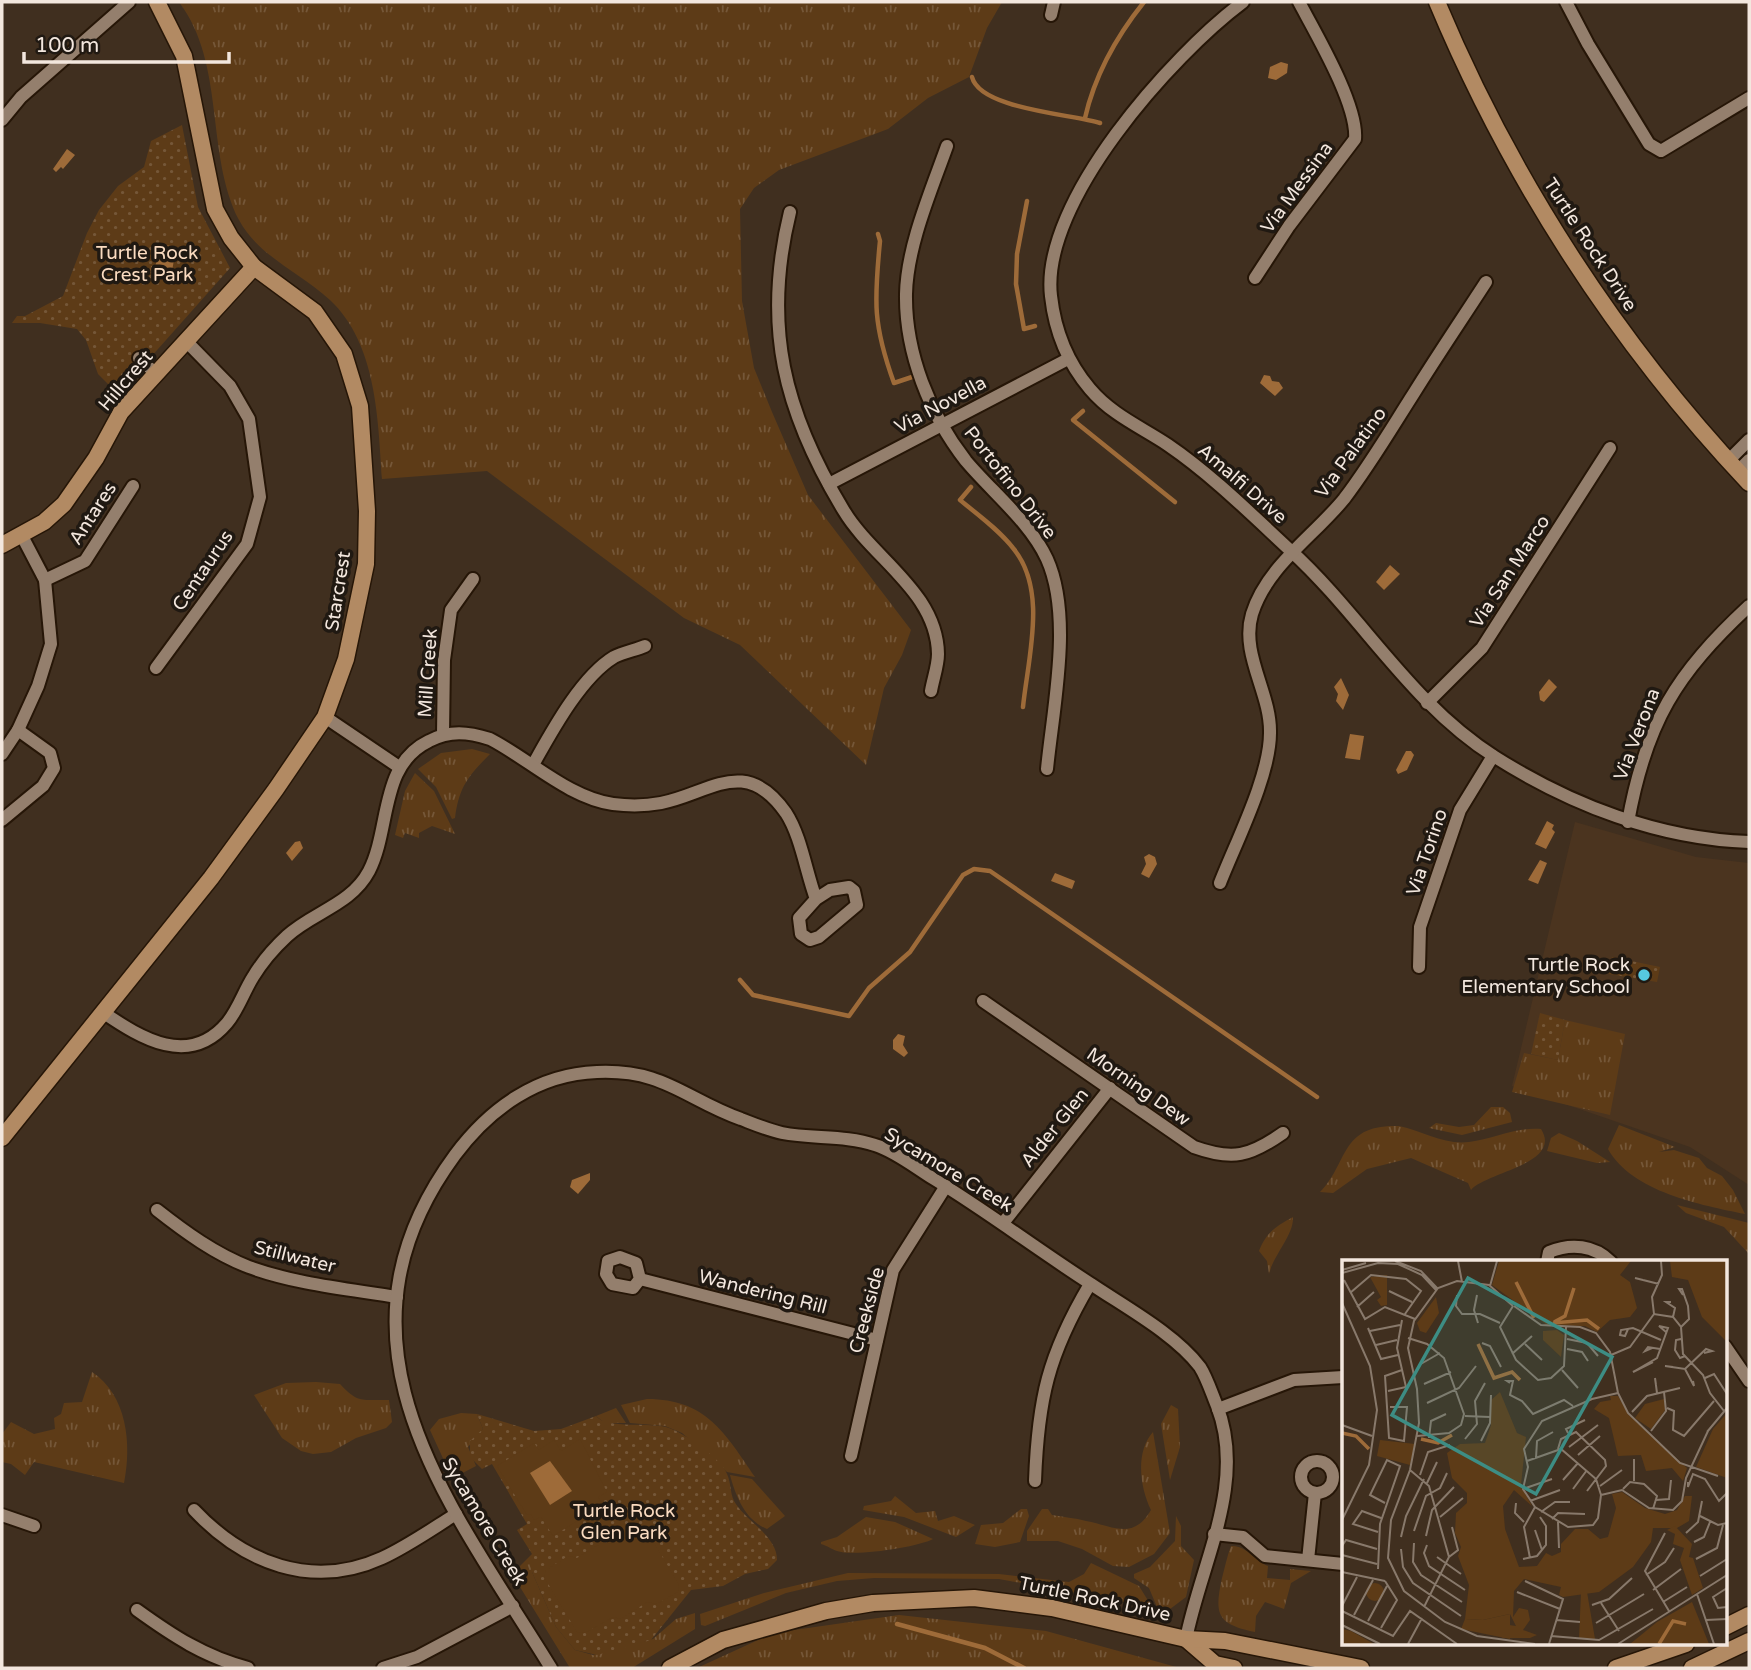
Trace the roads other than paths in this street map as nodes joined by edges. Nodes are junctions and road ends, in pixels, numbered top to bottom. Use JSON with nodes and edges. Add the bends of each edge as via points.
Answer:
{"nodes":[{"id":1,"x":129,"y":2,"type":"edge"},
{"id":2,"x":157,"y":2,"type":"edge"},
{"id":3,"x":1242,"y":2,"type":"edge"},
{"id":4,"x":1300,"y":2,"type":"edge"},
{"id":5,"x":1437,"y":2,"type":"edge"},
{"id":6,"x":1566,"y":2,"type":"edge"},
{"id":7,"x":1749,"y":99,"type":"edge"},
{"id":8,"x":2,"y":120,"type":"edge"},
{"id":9,"x":947,"y":146,"type":"dead end"},
{"id":10,"x":790,"y":212,"type":"dead end"},
{"id":11,"x":254,"y":267,"type":"junction"},
{"id":12,"x":1255,"y":278,"type":"dead end"},
{"id":13,"x":1486,"y":282,"type":"dead end"},
{"id":14,"x":186,"y":341,"type":"junction"},
{"id":15,"x":139,"y":358,"type":"dead end"},
{"id":16,"x":1068,"y":359,"type":"junction"},
{"id":17,"x":156,"y":374,"type":"junction"},
{"id":18,"x":943,"y":424,"type":"junction"},
{"id":19,"x":1749,"y":440,"type":"edge"},
{"id":20,"x":1610,"y":448,"type":"dead end"},
{"id":21,"x":1741,"y":469,"type":"edge"},
{"id":22,"x":829,"y":484,"type":"junction"},
{"id":23,"x":133,"y":486,"type":"dead end"},
{"id":24,"x":22,"y":536,"type":"junction"},
{"id":25,"x":2,"y":545,"type":"edge"},
{"id":26,"x":1293,"y":552,"type":"junction"},
{"id":27,"x":473,"y":579,"type":"dead end"},
{"id":28,"x":45,"y":580,"type":"junction"},
{"id":29,"x":1749,"y":606,"type":"edge"},
{"id":30,"x":645,"y":646,"type":"dead end"},
{"id":31,"x":156,"y":668,"type":"dead end"},
{"id":32,"x":931,"y":691,"type":"dead end"},
{"id":33,"x":1427,"y":703,"type":"junction"},
{"id":34,"x":325,"y":717,"type":"junction"},
{"id":35,"x":18,"y":730,"type":"junction"},
{"id":36,"x":443,"y":734,"type":"junction"},
{"id":37,"x":2,"y":754,"type":"edge"},
{"id":38,"x":1493,"y":756,"type":"junction"},
{"id":39,"x":534,"y":763,"type":"junction"},
{"id":40,"x":399,"y":767,"type":"junction"},
{"id":41,"x":1047,"y":769,"type":"dead end"},
{"id":42,"x":2,"y":820,"type":"edge"},
{"id":43,"x":1628,"y":822,"type":"junction"},
{"id":44,"x":1749,"y":842,"type":"edge"},
{"id":45,"x":1220,"y":883,"type":"dead end"},
{"id":46,"x":816,"y":899,"type":"junction"},
{"id":47,"x":1419,"y":967,"type":"dead end"},
{"id":48,"x":983,"y":1001,"type":"dead end"},
{"id":49,"x":104,"y":1013,"type":"junction"},
{"id":50,"x":1110,"y":1088,"type":"junction"},
{"id":51,"x":1283,"y":1133,"type":"dead end"},
{"id":52,"x":2,"y":1138,"type":"edge"},
{"id":53,"x":946,"y":1186,"type":"junction"},
{"id":54,"x":157,"y":1210,"type":"dead end"},
{"id":55,"x":1003,"y":1223,"type":"junction"},
{"id":56,"x":1547,"y":1260,"type":"edge"},
{"id":57,"x":1608,"y":1260,"type":"edge"},
{"id":58,"x":639,"y":1279,"type":"dead end"},
{"id":59,"x":1090,"y":1284,"type":"junction"},
{"id":60,"x":397,"y":1297,"type":"junction"},
{"id":61,"x":877,"y":1340,"type":"junction"},
{"id":62,"x":1726,"y":1347,"type":"edge"},
{"id":63,"x":1342,"y":1377,"type":"edge"},
{"id":64,"x":1749,"y":1381,"type":"edge"},
{"id":65,"x":1218,"y":1409,"type":"junction"},
{"id":66,"x":851,"y":1456,"type":"dead end"},
{"id":67,"x":1035,"y":1481,"type":"dead end"},
{"id":68,"x":1315,"y":1493,"type":"dead end"},
{"id":69,"x":194,"y":1510,"type":"dead end"},
{"id":70,"x":456,"y":1514,"type":"junction"},
{"id":71,"x":2,"y":1515,"type":"edge"},
{"id":72,"x":34,"y":1526,"type":"dead end"},
{"id":73,"x":1214,"y":1534,"type":"junction"},
{"id":74,"x":1308,"y":1560,"type":"junction"},
{"id":75,"x":1342,"y":1564,"type":"edge"},
{"id":76,"x":513,"y":1606,"type":"junction"},
{"id":77,"x":137,"y":1610,"type":"dead end"},
{"id":78,"x":1749,"y":1615,"type":"edge"},
{"id":79,"x":1726,"y":1626,"type":"edge"},
{"id":80,"x":1186,"y":1639,"type":"junction"},
{"id":81,"x":1749,"y":1640,"type":"edge"},
{"id":82,"x":1680,"y":1646,"type":"edge"},
{"id":83,"x":248,"y":1668,"type":"edge"},
{"id":84,"x":383,"y":1668,"type":"edge"},
{"id":85,"x":551,"y":1668,"type":"edge"},
{"id":86,"x":670,"y":1668,"type":"edge"},
{"id":87,"x":1234,"y":1668,"type":"edge"},
{"id":88,"x":1361,"y":1668,"type":"edge"},
{"id":89,"x":1616,"y":1668,"type":"edge"},
{"id":90,"x":1692,"y":1668,"type":"edge"}],
"edges":[{"from":1,"to":8,"type":"street","via":[[21,97]]},
{"from":2,"to":11,"type":"street","name":"Starcrest","via":[[184,56],[215,209]]},
{"from":3,"to":16,"type":"street","name":"Amalfi Drive","via":[[1179,55],[1150,88],[1100,159],[1061,230],[1050,292]]},
{"from":4,"to":12,"type":"street","name":"Via Messina","via":[[1335,73],[1356,126],[1355,139]]},
{"from":5,"to":21,"type":"street","name":"Turtle Rock Drive","via":[[1461,60],[1517,168],[1568,251],[1616,324]]},
{"from":6,"to":7,"type":"street","via":[[1649,144],[1661,151]]},
{"from":9,"to":18,"type":"street","name":"Portofino Drive","via":[[920,222],[906,293],[911,350]]},
{"from":10,"to":22,"type":"street","via":[[776,282],[782,363],[799,424]]},
{"from":11,"to":14,"type":"street","name":"Hillcrest"},
{"from":11,"to":34,"type":"street","name":"Starcrest","via":[[315,312],[344,354],[360,406],[366,564],[346,659]]},
{"from":13,"to":26,"type":"street","name":"Via Palatino","via":[[1384,444],[1342,501]]},
{"from":14,"to":17,"type":"street","name":"Hillcrest"},
{"from":14,"to":31,"type":"street","name":"Centaurus","via":[[230,386],[248,419],[260,497],[247,544]]},
{"from":15,"to":17,"type":"street"},
{"from":16,"to":18,"type":"street","name":"Via Novella"},
{"from":16,"to":26,"type":"street","name":"Amalfi Drive","via":[[1104,404],[1170,446]]},
{"from":17,"to":24,"type":"street","name":"Hillcrest","via":[[121,412],[64,504]]},
{"from":18,"to":22,"type":"street","name":"Via Novella"},
{"from":18,"to":41,"type":"street","name":"Portofino Drive","via":[[964,457],[1029,532],[1050,571],[1059,624]]},
{"from":19,"to":21,"type":"street"},
{"from":20,"to":33,"type":"street","name":"Via San Marco","via":[[1482,648]]},
{"from":22,"to":32,"type":"street","via":[[867,543],[916,592],[932,626],[938,654]]},
{"from":23,"to":28,"type":"street","name":"Antares","via":[[85,561]]},
{"from":24,"to":25,"type":"street","name":"Hillcrest"},
{"from":24,"to":28,"type":"street"},
{"from":26,"to":33,"type":"street","name":"Amalfi Drive"},
{"from":26,"to":45,"type":"street","name":"Via Palatino","via":[[1261,593],[1251,616],[1250,643],[1270,733],[1266,763]]},
{"from":27,"to":36,"type":"street","name":"Mill Creek","via":[[452,610],[444,660]]},
{"from":28,"to":35,"type":"street","via":[[51,644]]},
{"from":29,"to":43,"type":"street","name":"Via Verona","via":[[1672,690],[1653,731]]},
{"from":30,"to":39,"type":"street","via":[[613,657],[583,687]]},
{"from":33,"to":38,"type":"street","name":"Amalfi Drive"},
{"from":34,"to":40,"type":"street"},
{"from":34,"to":49,"type":"street","name":"Starcrest","via":[[211,878]]},
{"from":35,"to":37,"type":"street"},
{"from":35,"to":42,"type":"street","via":[[50,753],[54,768],[43,786]]},
{"from":36,"to":39,"type":"street","via":[[490,739]]},
{"from":36,"to":40,"type":"street","via":[[422,744]]},
{"from":38,"to":43,"type":"street","name":"Amalfi Drive","via":[[1560,793]]},
{"from":38,"to":47,"type":"street","name":"Via Torino","via":[[1460,810],[1420,927]]},
{"from":39,"to":46,"type":"street","via":[[586,797],[609,803],[661,803],[723,781],[755,787],[787,814]]},
{"from":40,"to":49,"type":"street","via":[[368,872],[346,899],[295,929],[279,944],[252,977],[226,1023],[211,1036],[188,1045],[162,1045],[138,1037]]},
{"from":43,"to":44,"type":"street","name":"Amalfi Drive"},
{"from":46,"to":46,"type":"street","via":[[799,918],[801,934],[810,940],[820,937],[857,905],[849,887],[830,890]]},
{"from":48,"to":50,"type":"street","name":"Morning Dew"},
{"from":49,"to":52,"type":"street","name":"Starcrest"},
{"from":50,"to":51,"type":"street","name":"Morning Dew","via":[[1181,1139],[1208,1152],[1251,1153]]},
{"from":50,"to":55,"type":"street","name":"Alder Glen"},
{"from":53,"to":55,"type":"street","name":"Sycamore Creek"},
{"from":53,"to":60,"type":"street","name":"Sycamore Creek","via":[[878,1145],[782,1133],[723,1112],[672,1084],[640,1073],[573,1074],[534,1085],[476,1127],[432,1190],[409,1235]]},
{"from":53,"to":61,"type":"street","name":"Creekside","via":[[893,1270]]},
{"from":54,"to":60,"type":"street","name":"Stillwater","via":[[190,1236],[248,1267]]},
{"from":55,"to":59,"type":"street","name":"Sycamore Creek"},
{"from":56,"to":57,"type":"street","via":[[1549,1252],[1566,1244],[1586,1247]]},
{"from":58,"to":61,"type":"street","name":"Wandering Rill"},
{"from":59,"to":65,"type":"street","name":"Sycamore Creek","via":[[1131,1309],[1200,1368]]},
{"from":59,"to":67,"type":"street","via":[[1047,1373],[1037,1421]]},
{"from":60,"to":70,"type":"street","name":"Sycamore Creek","via":[[396,1342],[412,1424]]},
{"from":61,"to":66,"type":"street","name":"Creekside"},
{"from":62,"to":64,"type":"street"},
{"from":63,"to":65,"type":"street","via":[[1294,1380]]},
{"from":65,"to":73,"type":"street","name":"Sycamore Creek","via":[[1229,1444],[1227,1489]]},
{"from":68,"to":74,"type":"street"},
{"from":69,"to":70,"type":"street","via":[[242,1551],[301,1570],[341,1570],[381,1558]]},
{"from":70,"to":76,"type":"street","name":"Sycamore Creek"},
{"from":71,"to":72,"type":"street"},
{"from":73,"to":74,"type":"street","via":[[1243,1537],[1265,1556]]},
{"from":73,"to":80,"type":"street","name":"Sycamore Creek"},
{"from":74,"to":75,"type":"street"},
{"from":76,"to":84,"type":"street","via":[[417,1657]]},
{"from":76,"to":85,"type":"street","name":"Sycamore Creek"},
{"from":77,"to":83,"type":"street","via":[[185,1644]]},
{"from":78,"to":79,"type":"street"},
{"from":80,"to":86,"type":"street","name":"Turtle Rock Drive","via":[[1013,1602],[921,1600],[873,1603],[775,1623],[723,1640]]},
{"from":80,"to":87,"type":"street","name":"Turtle Rock Drive","via":[[1214,1664]]},
{"from":80,"to":88,"type":"street","name":"Turtle Rock Drive","via":[[1225,1641]]},
{"from":81,"to":90,"type":"street"},
{"from":82,"to":89,"type":"street"}]}
